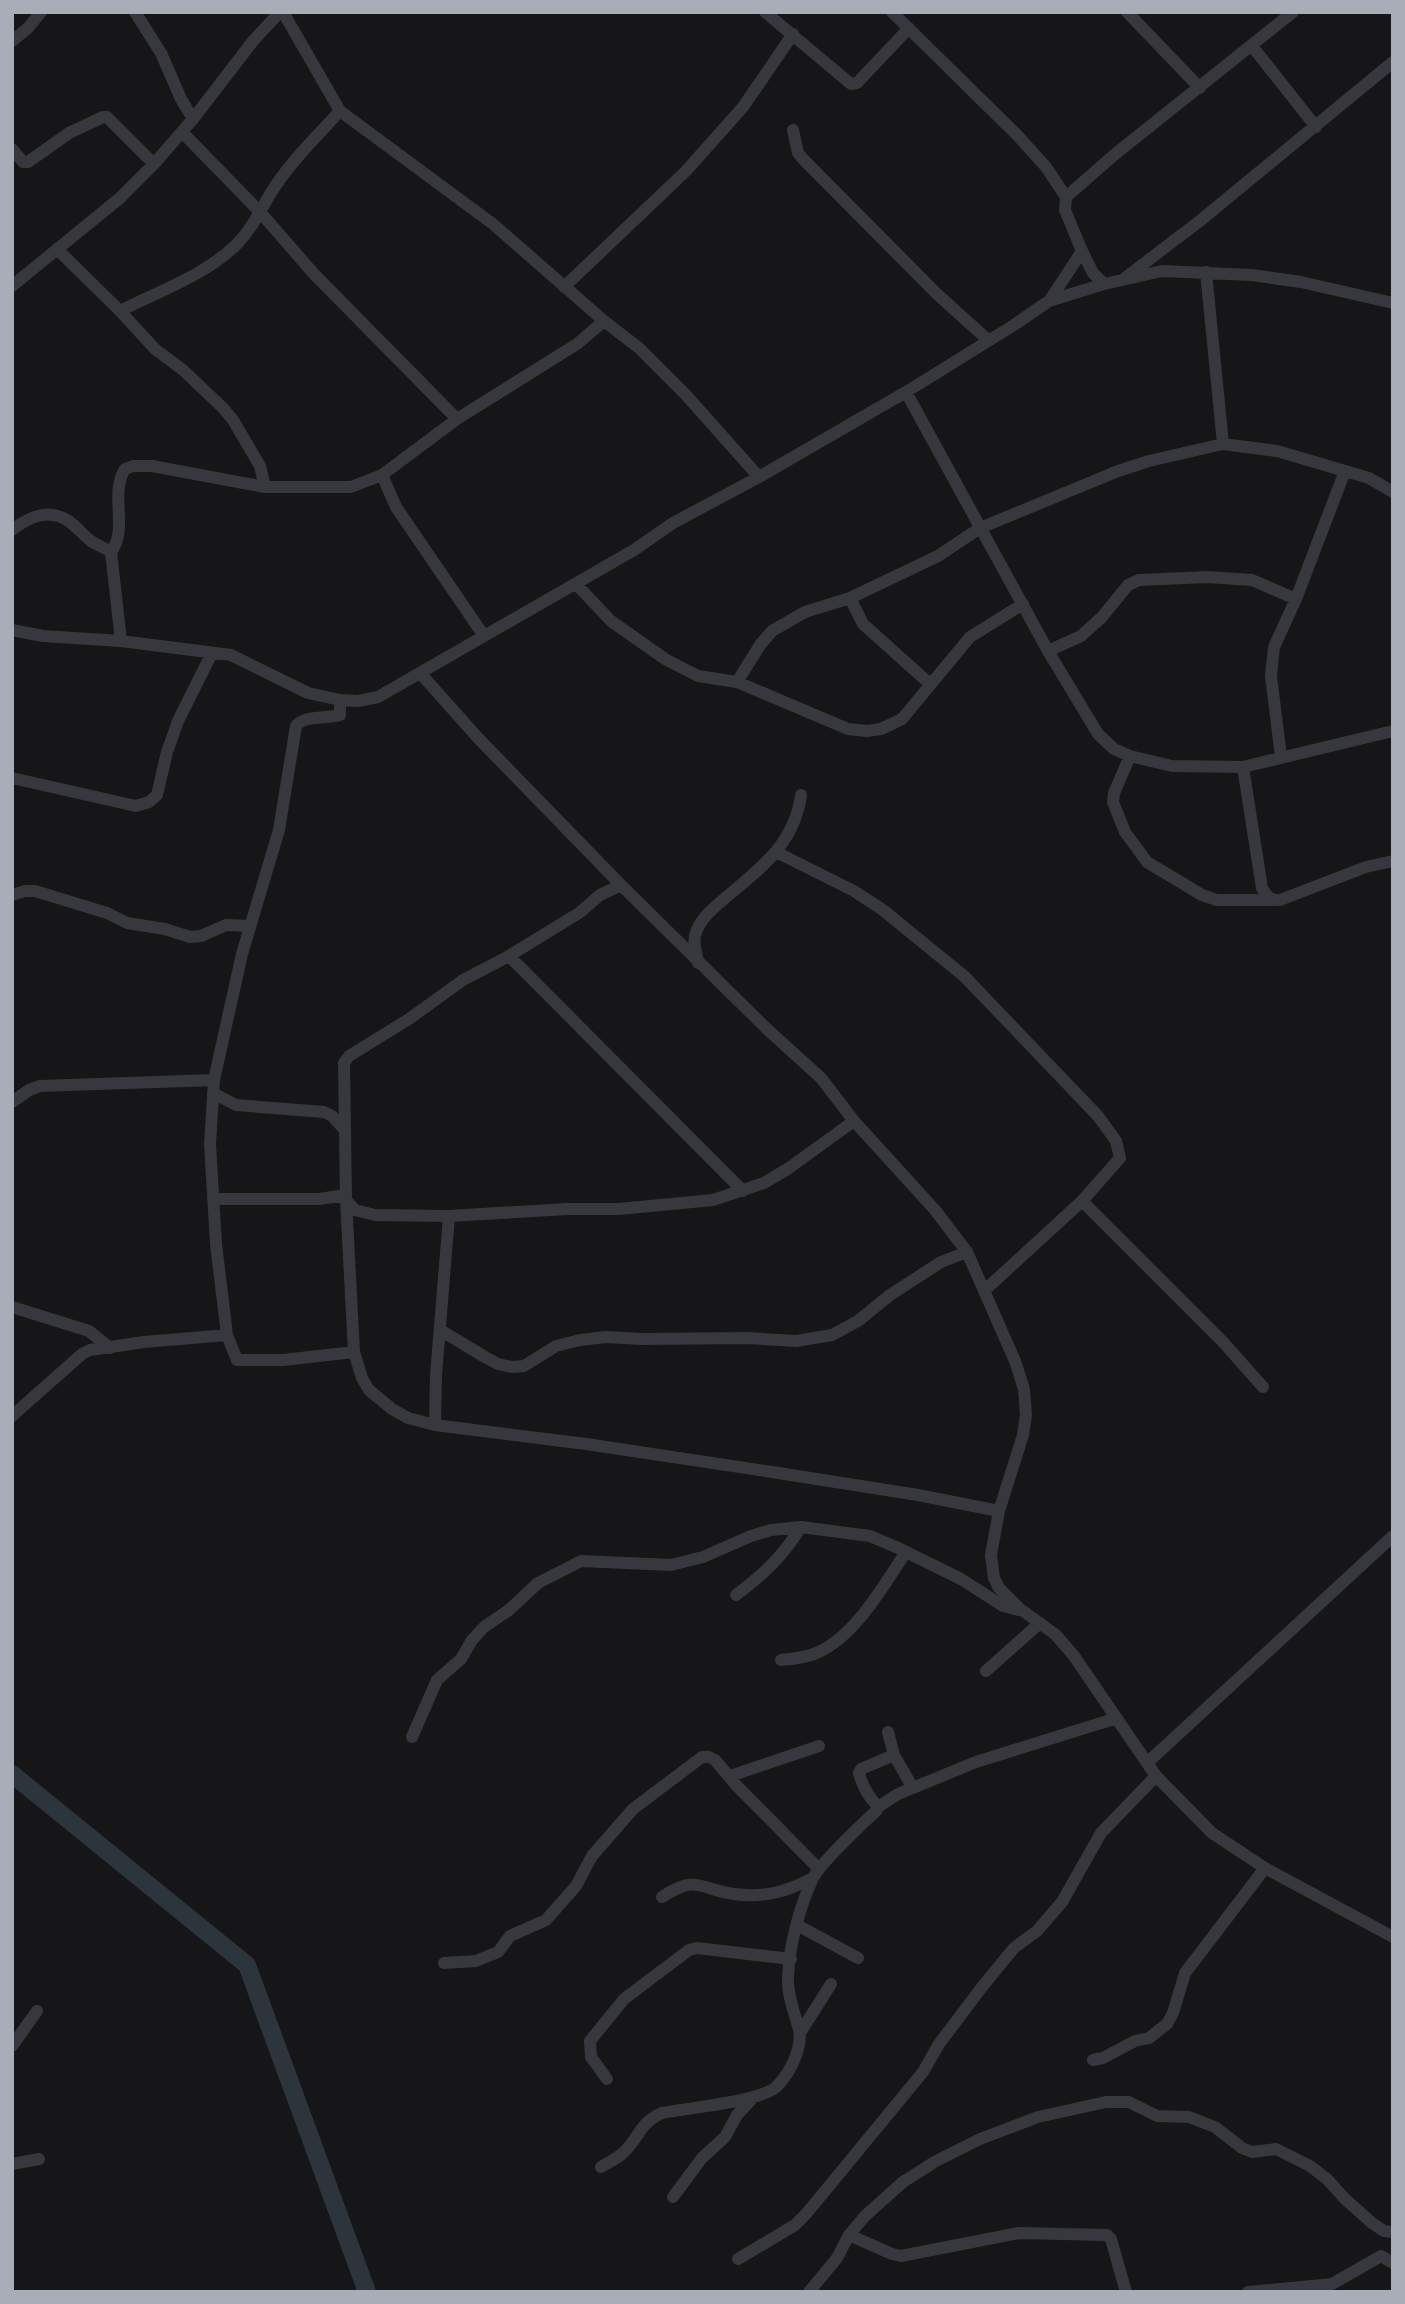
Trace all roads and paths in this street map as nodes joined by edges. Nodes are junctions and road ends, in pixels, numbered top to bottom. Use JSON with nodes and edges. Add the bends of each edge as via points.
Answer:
{"nodes":[{"id":1,"x":41,"y":12,"type":"edge"},
{"id":2,"x":135,"y":12,"type":"edge"},
{"id":3,"x":281,"y":12,"type":"edge"},
{"id":4,"x":765,"y":12,"type":"edge"},
{"id":5,"x":892,"y":12,"type":"edge"},
{"id":6,"x":1127,"y":12,"type":"edge"},
{"id":7,"x":1293,"y":12,"type":"edge"},
{"id":8,"x":908,"y":28,"type":"junction"},
{"id":9,"x":793,"y":34,"type":"junction"},
{"id":10,"x":12,"y":41,"type":"edge"},
{"id":11,"x":1252,"y":46,"type":"junction"},
{"id":12,"x":1393,"y":62,"type":"edge"},
{"id":13,"x":1200,"y":88,"type":"junction"},
{"id":14,"x":340,"y":111,"type":"junction"},
{"id":15,"x":193,"y":119,"type":"junction"},
{"id":16,"x":1316,"y":127,"type":"junction"},
{"id":17,"x":793,"y":130,"type":"dead end"},
{"id":18,"x":182,"y":132,"type":"junction"},
{"id":19,"x":12,"y":149,"type":"edge"},
{"id":20,"x":154,"y":164,"type":"junction"},
{"id":21,"x":1066,"y":197,"type":"junction"},
{"id":22,"x":260,"y":212,"type":"junction"},
{"id":23,"x":57,"y":249,"type":"junction"},
{"id":24,"x":1082,"y":251,"type":"junction"},
{"id":25,"x":1206,"y":272,"type":"junction"},
{"id":26,"x":1122,"y":280,"type":"junction"},
{"id":27,"x":1104,"y":284,"type":"junction"},
{"id":28,"x":12,"y":286,"type":"edge"},
{"id":29,"x":564,"y":287,"type":"junction"},
{"id":30,"x":1049,"y":301,"type":"junction"},
{"id":31,"x":1393,"y":303,"type":"edge"},
{"id":32,"x":120,"y":311,"type":"junction"},
{"id":33,"x":604,"y":321,"type":"junction"},
{"id":34,"x":988,"y":340,"type":"junction"},
{"id":35,"x":906,"y":392,"type":"junction"},
{"id":36,"x":457,"y":419,"type":"junction"},
{"id":37,"x":1223,"y":444,"type":"junction"},
{"id":38,"x":1345,"y":471,"type":"junction"},
{"id":39,"x":382,"y":475,"type":"junction"},
{"id":40,"x":759,"y":477,"type":"junction"},
{"id":41,"x":265,"y":487,"type":"junction"},
{"id":42,"x":1393,"y":492,"type":"edge"},
{"id":43,"x":981,"y":528,"type":"junction"},
{"id":44,"x":12,"y":530,"type":"edge"},
{"id":45,"x":111,"y":552,"type":"junction"},
{"id":46,"x":576,"y":584,"type":"junction"},
{"id":47,"x":850,"y":598,"type":"junction"},
{"id":48,"x":1296,"y":598,"type":"junction"},
{"id":49,"x":1023,"y":604,"type":"junction"},
{"id":50,"x":12,"y":630,"type":"edge"},
{"id":51,"x":484,"y":636,"type":"junction"},
{"id":52,"x":121,"y":641,"type":"junction"},
{"id":53,"x":1048,"y":651,"type":"junction"},
{"id":54,"x":212,"y":653,"type":"junction"},
{"id":55,"x":421,"y":674,"type":"junction"},
{"id":56,"x":737,"y":682,"type":"junction"},
{"id":57,"x":930,"y":684,"type":"junction"},
{"id":58,"x":340,"y":700,"type":"junction"},
{"id":59,"x":1393,"y":731,"type":"edge"},
{"id":60,"x":1130,"y":756,"type":"junction"},
{"id":61,"x":1282,"y":757,"type":"junction"},
{"id":62,"x":1243,"y":767,"type":"junction"},
{"id":63,"x":12,"y":778,"type":"edge"},
{"id":64,"x":801,"y":795,"type":"dead end"},
{"id":65,"x":776,"y":852,"type":"junction"},
{"id":66,"x":1393,"y":861,"type":"edge"},
{"id":67,"x":621,"y":885,"type":"junction"},
{"id":68,"x":12,"y":895,"type":"edge"},
{"id":69,"x":1272,"y":900,"type":"junction"},
{"id":70,"x":250,"y":926,"type":"junction"},
{"id":71,"x":509,"y":956,"type":"junction"},
{"id":72,"x":698,"y":962,"type":"junction"},
{"id":73,"x":214,"y":1087,"type":"junction"},
{"id":74,"x":12,"y":1102,"type":"edge"},
{"id":75,"x":854,"y":1121,"type":"junction"},
{"id":76,"x":344,"y":1128,"type":"junction"},
{"id":77,"x":743,"y":1191,"type":"junction"},
{"id":78,"x":346,"y":1198,"type":"junction"},
{"id":79,"x":213,"y":1199,"type":"junction"},
{"id":80,"x":1082,"y":1201,"type":"junction"},
{"id":81,"x":449,"y":1216,"type":"junction"},
{"id":82,"x":967,"y":1252,"type":"junction"},
{"id":83,"x":985,"y":1290,"type":"junction"},
{"id":84,"x":12,"y":1307,"type":"edge"},
{"id":85,"x":440,"y":1330,"type":"junction"},
{"id":86,"x":227,"y":1335,"type":"junction"},
{"id":87,"x":110,"y":1348,"type":"junction"},
{"id":88,"x":354,"y":1352,"type":"junction"},
{"id":89,"x":1263,"y":1387,"type":"dead end"},
{"id":90,"x":12,"y":1416,"type":"edge"},
{"id":91,"x":435,"y":1425,"type":"junction"},
{"id":92,"x":999,"y":1511,"type":"junction"},
{"id":93,"x":801,"y":1527,"type":"junction"},
{"id":94,"x":1393,"y":1536,"type":"edge"},
{"id":95,"x":906,"y":1552,"type":"junction"},
{"id":96,"x":736,"y":1595,"type":"dead end"},
{"id":97,"x":1020,"y":1609,"type":"junction"},
{"id":98,"x":1040,"y":1623,"type":"junction"},
{"id":99,"x":781,"y":1660,"type":"dead end"},
{"id":100,"x":986,"y":1671,"type":"dead end"},
{"id":101,"x":1117,"y":1718,"type":"junction"},
{"id":102,"x":888,"y":1732,"type":"dead end"},
{"id":103,"x":412,"y":1737,"type":"dead end"},
{"id":104,"x":819,"y":1746,"type":"dead end"},
{"id":105,"x":894,"y":1755,"type":"junction"},
{"id":106,"x":1147,"y":1763,"type":"junction"},
{"id":107,"x":730,"y":1776,"type":"junction"},
{"id":108,"x":1156,"y":1776,"type":"junction"},
{"id":109,"x":913,"y":1788,"type":"junction"},
{"id":110,"x":878,"y":1807,"type":"junction"},
{"id":111,"x":1265,"y":1868,"type":"junction"},
{"id":112,"x":816,"y":1874,"type":"junction"},
{"id":113,"x":662,"y":1897,"type":"dead end"},
{"id":114,"x":797,"y":1925,"type":"junction"},
{"id":115,"x":1393,"y":1937,"type":"edge"},
{"id":116,"x":858,"y":1958,"type":"dead end"},
{"id":117,"x":791,"y":1959,"type":"junction"},
{"id":118,"x":444,"y":1963,"type":"dead end"},
{"id":119,"x":831,"y":1984,"type":"dead end"},
{"id":120,"x":37,"y":2011,"type":"dead end"},
{"id":121,"x":800,"y":2033,"type":"junction"},
{"id":122,"x":12,"y":2046,"type":"edge"},
{"id":123,"x":1093,"y":2060,"type":"dead end"},
{"id":124,"x":607,"y":2079,"type":"dead end"},
{"id":125,"x":754,"y":2097,"type":"junction"},
{"id":126,"x":39,"y":2159,"type":"dead end"},
{"id":127,"x":12,"y":2164,"type":"edge"},
{"id":128,"x":601,"y":2167,"type":"dead end"},
{"id":129,"x":673,"y":2197,"type":"dead end"},
{"id":130,"x":1393,"y":2233,"type":"edge"},
{"id":131,"x":849,"y":2235,"type":"junction"},
{"id":132,"x":738,"y":2259,"type":"dead end"},
{"id":133,"x":1387,"y":2260,"type":"edge"},
{"id":134,"x":809,"y":2292,"type":"edge"},
{"id":135,"x":1126,"y":2292,"type":"edge"},
{"id":136,"x":1248,"y":2292,"type":"edge"}],
"edges":[{"from":1,"to":10,"type":"street"},
{"from":2,"to":15,"type":"street"},
{"from":3,"to":14,"type":"street"},
{"from":3,"to":15,"type":"street"},
{"from":4,"to":9,"type":"street"},
{"from":5,"to":8,"type":"street"},
{"from":6,"to":13,"type":"street"},
{"from":7,"to":11,"type":"street"},
{"from":8,"to":9,"type":"street","via":[[851,84]]},
{"from":8,"to":21,"type":"street","via":[[1031,150]]},
{"from":9,"to":29,"type":"street","via":[[743,107],[685,171]]},
{"from":11,"to":13,"type":"street"},
{"from":11,"to":16,"type":"street"},
{"from":12,"to":16,"type":"street"},
{"from":13,"to":21,"type":"street"},
{"from":14,"to":22,"type":"street","via":[[275,185]]},
{"from":14,"to":29,"type":"street","via":[[493,224]]},
{"from":15,"to":18,"type":"street"},
{"from":16,"to":26,"type":"street"},
{"from":17,"to":34,"type":"street","via":[[803,159]]},
{"from":18,"to":20,"type":"street"},
{"from":18,"to":22,"type":"street"},
{"from":19,"to":20,"type":"street","via":[[28,162],[69,133],[105,117]]},
{"from":20,"to":23,"type":"street"},
{"from":21,"to":24,"type":"street","via":[[1065,210]]},
{"from":22,"to":32,"type":"street","via":[[223,256]]},
{"from":22,"to":36,"type":"street","via":[[314,274]]},
{"from":23,"to":28,"type":"street"},
{"from":23,"to":32,"type":"street"},
{"from":24,"to":27,"type":"street"},
{"from":24,"to":30,"type":"street"},
{"from":25,"to":26,"type":"street","via":[[1162,271]]},
{"from":25,"to":31,"type":"street","via":[[1301,282]]},
{"from":25,"to":37,"type":"street"},
{"from":26,"to":27,"type":"street"},
{"from":27,"to":30,"type":"street"},
{"from":29,"to":33,"type":"street"},
{"from":30,"to":34,"type":"street"},
{"from":32,"to":41,"type":"street","via":[[233,421],[260,466]]},
{"from":33,"to":36,"type":"street","via":[[577,344]]},
{"from":33,"to":40,"type":"street","via":[[686,395]]},
{"from":34,"to":35,"type":"street"},
{"from":35,"to":40,"type":"street"},
{"from":35,"to":43,"type":"street"},
{"from":36,"to":39,"type":"street"},
{"from":37,"to":38,"type":"street","via":[[1277,451]]},
{"from":37,"to":43,"type":"street","via":[[1118,471]]},
{"from":38,"to":42,"type":"street"},
{"from":38,"to":48,"type":"street"},
{"from":39,"to":41,"type":"street","via":[[345,488]]},
{"from":39,"to":51,"type":"street","via":[[396,507]]},
{"from":40,"to":46,"type":"street","via":[[673,523]]},
{"from":41,"to":45,"type":"street","via":[[152,466],[124,469],[118,488],[117,542]]},
{"from":43,"to":47,"type":"street","via":[[938,556]]},
{"from":43,"to":49,"type":"street"},
{"from":44,"to":45,"type":"street","via":[[30,517],[56,515]]},
{"from":45,"to":52,"type":"street"},
{"from":46,"to":51,"type":"street"},
{"from":46,"to":56,"type":"street","via":[[611,621],[665,660],[698,676]]},
{"from":47,"to":56,"type":"street","via":[[805,612],[772,631]]},
{"from":47,"to":57,"type":"street","via":[[870,631]]},
{"from":48,"to":53,"type":"street","via":[[1252,580],[1139,580],[1128,585],[1081,636]]},
{"from":48,"to":61,"type":"street","via":[[1271,663]]},
{"from":49,"to":53,"type":"street"},
{"from":49,"to":57,"type":"street","via":[[970,637]]},
{"from":50,"to":52,"type":"street"},
{"from":51,"to":55,"type":"street"},
{"from":52,"to":54,"type":"street"},
{"from":53,"to":60,"type":"street","via":[[1098,734]]},
{"from":54,"to":58,"type":"street","via":[[231,655],[308,694]]},
{"from":54,"to":63,"type":"street","via":[[178,721],[157,794],[149,802],[136,806]]},
{"from":55,"to":58,"type":"street","via":[[378,697]]},
{"from":55,"to":67,"type":"street"},
{"from":56,"to":57,"type":"street","via":[[848,729],[867,731],[902,719]]},
{"from":58,"to":70,"type":"street","via":[[340,715],[304,719],[296,726],[279,830]]},
{"from":59,"to":61,"type":"street"},
{"from":60,"to":62,"type":"street","via":[[1172,766]]},
{"from":60,"to":69,"type":"street","via":[[1113,802],[1125,832],[1147,862],[1217,900]]},
{"from":61,"to":62,"type":"street"},
{"from":62,"to":69,"type":"street","via":[[1262,888]]},
{"from":64,"to":65,"type":"street","via":[[795,825]]},
{"from":65,"to":72,"type":"street","via":[[698,927],[694,941]]},
{"from":65,"to":80,"type":"street","via":[[883,910],[964,976],[1098,1116],[1116,1141],[1121,1158]]},
{"from":66,"to":69,"type":"street"},
{"from":67,"to":71,"type":"street"},
{"from":67,"to":72,"type":"street"},
{"from":68,"to":70,"type":"street","via":[[36,891],[127,923],[190,937],[226,925]]},
{"from":70,"to":73,"type":"street"},
{"from":71,"to":76,"type":"street","via":[[463,980],[349,1056],[342,1069]]},
{"from":71,"to":77,"type":"street"},
{"from":72,"to":75,"type":"street","via":[[821,1078]]},
{"from":73,"to":74,"type":"street","via":[[40,1086]]},
{"from":73,"to":76,"type":"street","via":[[236,1105],[324,1112]]},
{"from":73,"to":79,"type":"street"},
{"from":75,"to":77,"type":"street","via":[[789,1168]]},
{"from":75,"to":82,"type":"street"},
{"from":76,"to":78,"type":"street"},
{"from":77,"to":81,"type":"street","via":[[713,1200],[619,1209]]},
{"from":78,"to":79,"type":"street"},
{"from":78,"to":81,"type":"street","via":[[355,1210],[375,1215]]},
{"from":78,"to":88,"type":"street"},
{"from":79,"to":86,"type":"street"},
{"from":80,"to":83,"type":"street"},
{"from":80,"to":89,"type":"street"},
{"from":81,"to":85,"type":"street"},
{"from":82,"to":83,"type":"street"},
{"from":82,"to":85,"type":"street","via":[[941,1262],[832,1335],[796,1341],[606,1337],[555,1346],[524,1366],[512,1367]]},
{"from":83,"to":92,"type":"street","via":[[1015,1361],[1026,1415]]},
{"from":84,"to":87,"type":"street","via":[[89,1331]]},
{"from":85,"to":91,"type":"street"},
{"from":86,"to":87,"type":"street"},
{"from":86,"to":88,"type":"street","via":[[237,1360]]},
{"from":87,"to":90,"type":"street","via":[[85,1352]]},
{"from":88,"to":91,"type":"street","via":[[369,1390],[408,1418]]},
{"from":91,"to":92,"type":"street","via":[[772,1472]]},
{"from":92,"to":97,"type":"street","via":[[992,1571],[999,1588]]},
{"from":93,"to":95,"type":"street","via":[[870,1536]]},
{"from":93,"to":96,"type":"street","via":[[766,1573]]},
{"from":93,"to":103,"type":"street","via":[[771,1530],[703,1558],[671,1565],[581,1561],[548,1576],[484,1627],[461,1659],[439,1677]]},
{"from":94,"to":106,"type":"street"},
{"from":95,"to":97,"type":"street","via":[[1003,1605]]},
{"from":95,"to":99,"type":"street","via":[[864,1613],[829,1646],[805,1657]]},
{"from":97,"to":98,"type":"street"},
{"from":98,"to":100,"type":"street"},
{"from":98,"to":101,"type":"street","via":[[1074,1656]]},
{"from":101,"to":106,"type":"street"},
{"from":101,"to":109,"type":"street","via":[[976,1762]]},
{"from":102,"to":105,"type":"street"},
{"from":104,"to":107,"type":"street"},
{"from":105,"to":109,"type":"street"},
{"from":105,"to":110,"type":"street","via":[[859,1773]]},
{"from":106,"to":108,"type":"street"},
{"from":107,"to":112,"type":"street"},
{"from":107,"to":118,"type":"street","via":[[715,1760],[702,1757],[633,1809],[546,1920],[510,1936],[498,1952],[476,1961]]},
{"from":108,"to":111,"type":"street","via":[[1212,1833]]},
{"from":108,"to":132,"type":"street","via":[[1101,1833],[1062,1902],[1037,1931],[1014,1948],[939,2044],[923,2072],[806,2214]]},
{"from":109,"to":110,"type":"street"},
{"from":110,"to":112,"type":"street"},
{"from":111,"to":115,"type":"street"},
{"from":111,"to":123,"type":"street","via":[[1185,1973],[1167,2024],[1149,2038]]},
{"from":112,"to":113,"type":"street","via":[[776,1894],[732,1894],[691,1883]]},
{"from":112,"to":114,"type":"street"},
{"from":114,"to":116,"type":"street"},
{"from":114,"to":117,"type":"street"},
{"from":117,"to":121,"type":"street","via":[[788,1984]]},
{"from":117,"to":124,"type":"street","via":[[689,1950],[624,1998],[590,2041],[591,2057]]},
{"from":119,"to":121,"type":"street"},
{"from":120,"to":122,"type":"street"},
{"from":121,"to":125,"type":"street","via":[[797,2052],[783,2078],[775,2088]]},
{"from":125,"to":128,"type":"street","via":[[650,2118],[622,2154]]},
{"from":125,"to":129,"type":"street"},
{"from":126,"to":127,"type":"street"},
{"from":130,"to":131,"type":"street","via":[[1372,2223],[1310,2166],[1276,2149],[1252,2152],[1215,2127],[1189,2118],[1157,2116],[1136,2105],[1106,2102],[1054,2112],[954,2151],[903,2182]]},
{"from":130,"to":133,"type":"street"},
{"from":131,"to":134,"type":"street"},
{"from":131,"to":135,"type":"street","via":[[901,2256],[1019,2233],[1107,2235]]},
{"from":133,"to":136,"type":"street","via":[[1332,2284]]}]}
